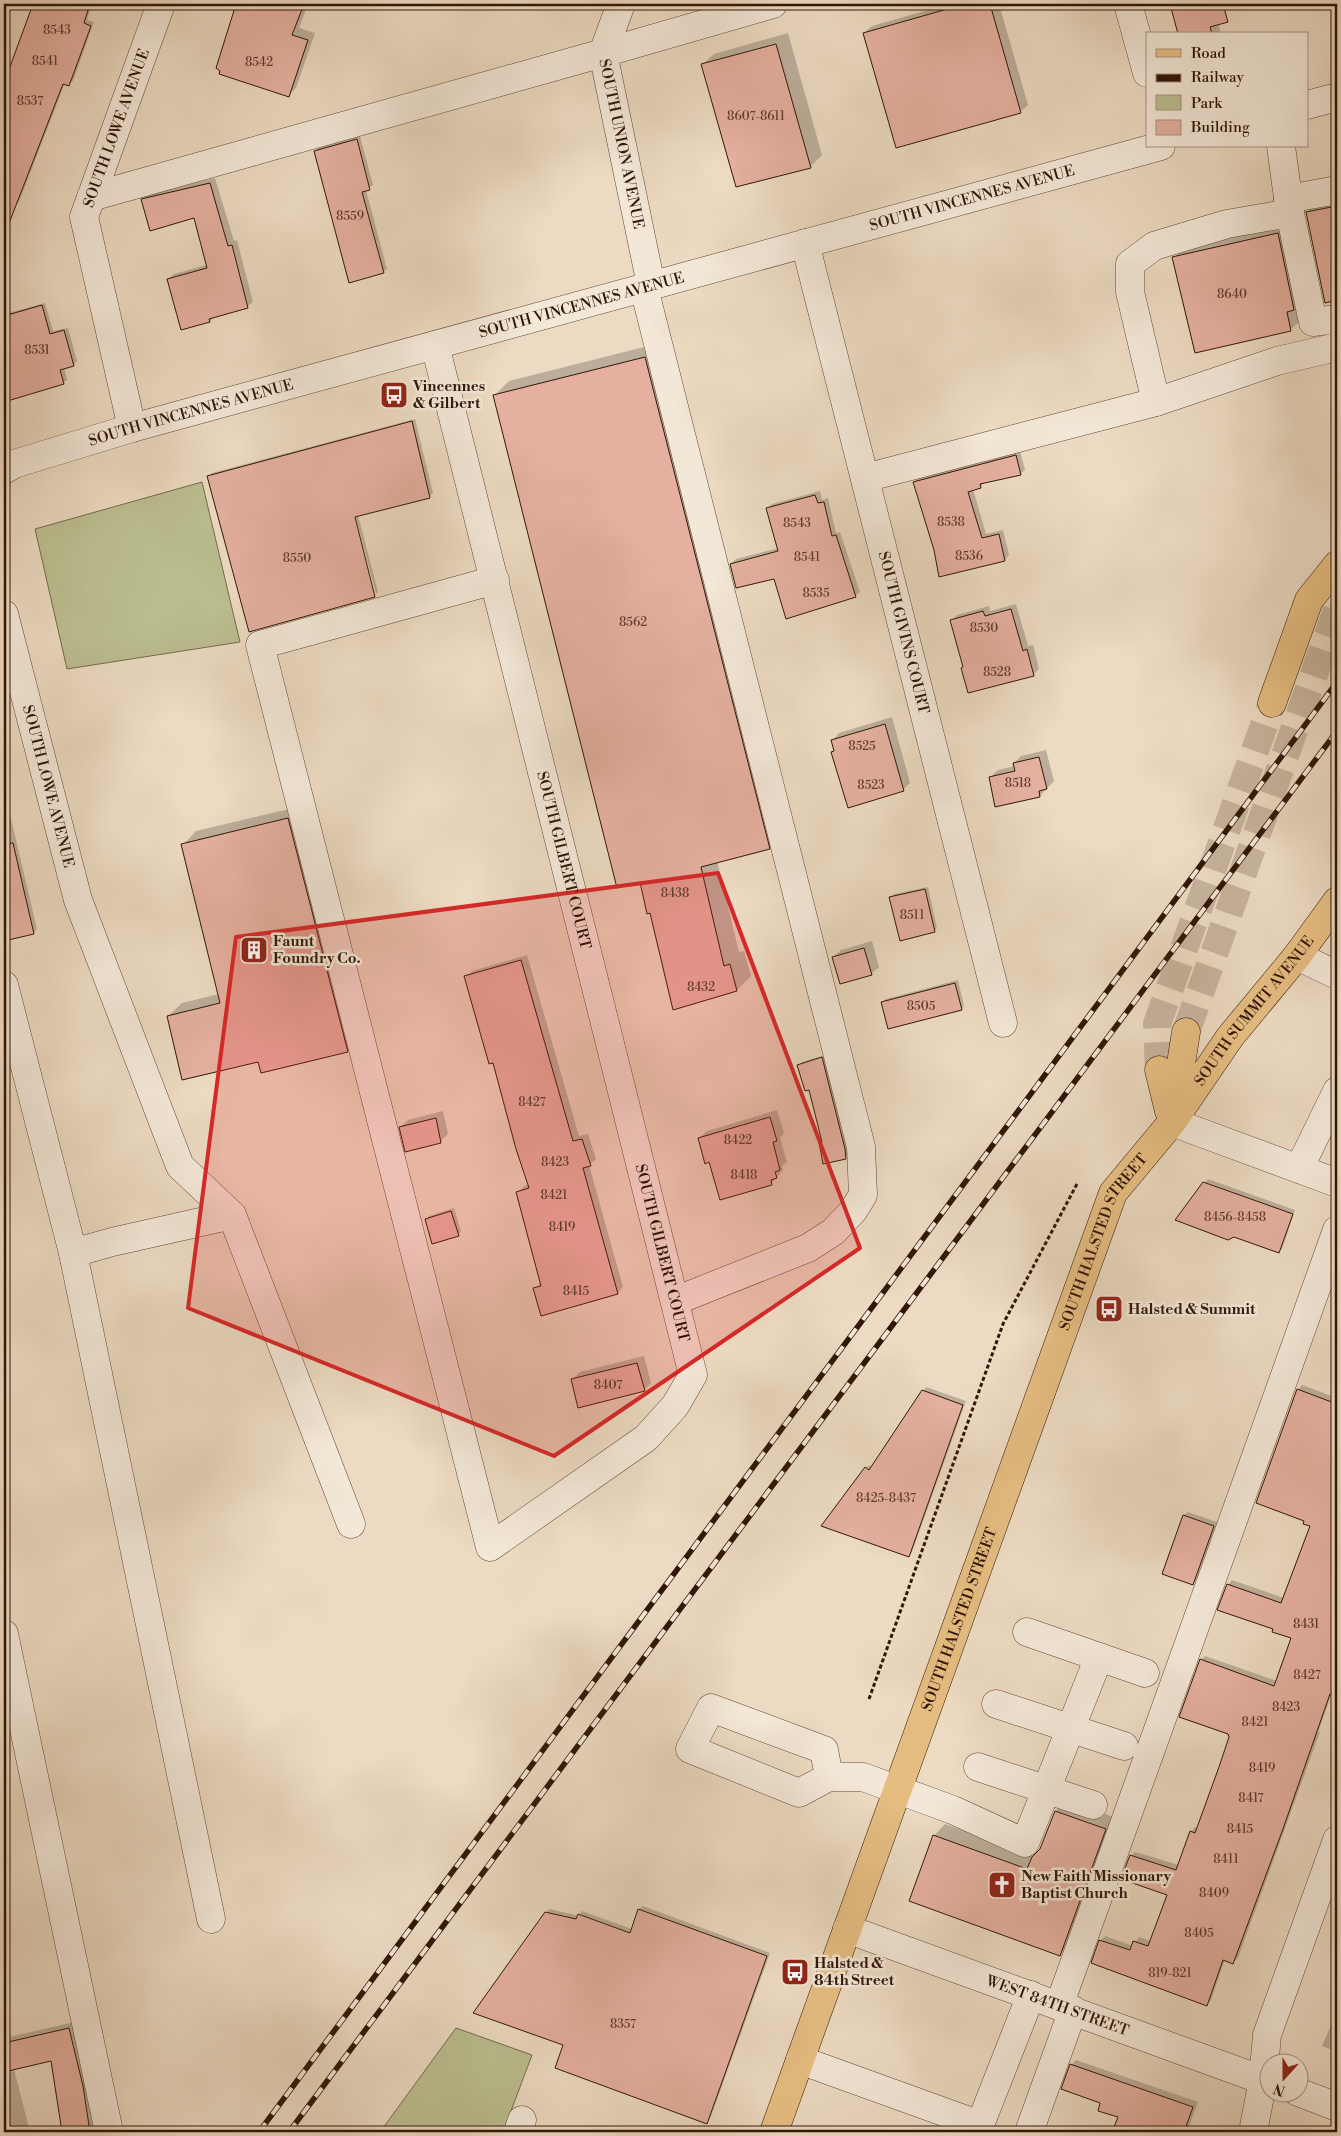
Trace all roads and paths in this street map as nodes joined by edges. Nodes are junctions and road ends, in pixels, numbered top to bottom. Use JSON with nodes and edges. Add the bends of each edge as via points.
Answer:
{"nodes":[{"id":1,"x":161,"y":4,"type":"edge"},
{"id":2,"x":621,"y":4,"type":"edge"},
{"id":3,"x":773,"y":4,"type":"edge"},
{"id":4,"x":1128,"y":4,"type":"edge"},
{"id":5,"x":603,"y":53,"type":"junction"},
{"id":6,"x":1146,"y":69,"type":"edge"},
{"id":7,"x":1337,"y":97,"type":"edge"},
{"id":8,"x":1308,"y":105,"type":"edge"},
{"id":9,"x":1154,"y":148,"type":"edge"},
{"id":10,"x":1281,"y":148,"type":"edge"},
{"id":11,"x":1337,"y":190,"type":"edge"},
{"id":12,"x":91,"y":196,"type":"junction"},
{"id":13,"x":1289,"y":206,"type":"junction"},
{"id":14,"x":805,"y":243,"type":"junction"},
{"id":15,"x":648,"y":286,"type":"junction"},
{"id":16,"x":1337,"y":318,"type":"edge"},
{"id":17,"x":435,"y":345,"type":"junction"},
{"id":18,"x":1337,"y":347,"type":"edge"},
{"id":19,"x":1156,"y":402,"type":"junction"},
{"id":20,"x":132,"y":428,"type":"junction"},
{"id":21,"x":4,"y":470,"type":"edge"},
{"id":22,"x":865,"y":478,"type":"junction"},
{"id":23,"x":1337,"y":565,"type":"edge"},
{"id":24,"x":495,"y":580,"type":"junction"},
{"id":25,"x":4,"y":614,"type":"edge"},
{"id":26,"x":1272,"y":703,"type":"tunnel mouth"},
{"id":27,"x":1337,"y":901,"type":"edge"},
{"id":28,"x":1297,"y":956,"type":"junction"},
{"id":29,"x":1337,"y":975,"type":"edge"},
{"id":30,"x":4,"y":985,"type":"edge"},
{"id":31,"x":1003,"y":1023,"type":"dead end"},
{"id":32,"x":1186,"y":1032,"type":"tunnel mouth"},
{"id":33,"x":1159,"y":1070,"type":"tunnel mouth"},
{"id":34,"x":1337,"y":1091,"type":"edge"},
{"id":35,"x":1172,"y":1122,"type":"junction"},
{"id":36,"x":1299,"y":1168,"type":"junction"},
{"id":37,"x":1078,"y":1182,"type":"dead end"},
{"id":38,"x":1337,"y":1183,"type":"edge"},
{"id":39,"x":232,"y":1215,"type":"junction"},
{"id":40,"x":1337,"y":1230,"type":"edge"},
{"id":41,"x":73,"y":1253,"type":"junction"},
{"id":42,"x":675,"y":1301,"type":"junction"},
{"id":43,"x":351,"y":1524,"type":"dead end"},
{"id":44,"x":1027,"y":1632,"type":"dead end"},
{"id":45,"x":4,"y":1634,"type":"edge"},
{"id":46,"x":1099,"y":1657,"type":"junction"},
{"id":47,"x":1145,"y":1673,"type":"dead end"},
{"id":48,"x":870,"y":1699,"type":"dead end"},
{"id":49,"x":996,"y":1704,"type":"dead end"},
{"id":50,"x":1070,"y":1728,"type":"junction"},
{"id":51,"x":1124,"y":1746,"type":"dead end"},
{"id":52,"x":978,"y":1767,"type":"dead end"},
{"id":53,"x":829,"y":1777,"type":"junction"},
{"id":54,"x":897,"y":1790,"type":"junction"},
{"id":55,"x":1046,"y":1790,"type":"junction"},
{"id":56,"x":1093,"y":1805,"type":"dead end"},
{"id":57,"x":1337,"y":1840,"type":"edge"},
{"id":58,"x":211,"y":1919,"type":"dead end"},
{"id":59,"x":847,"y":1929,"type":"junction"},
{"id":60,"x":1031,"y":1996,"type":"junction"},
{"id":61,"x":1066,"y":2008,"type":"junction"},
{"id":62,"x":1267,"y":2054,"type":"edge"},
{"id":63,"x":800,"y":2060,"type":"junction"},
{"id":64,"x":1258,"y":2078,"type":"edge"},
{"id":65,"x":1308,"y":2096,"type":"edge"},
{"id":66,"x":1261,"y":2104,"type":"edge"},
{"id":67,"x":1337,"y":2107,"type":"edge"},
{"id":68,"x":109,"y":2132,"type":"edge"},
{"id":69,"x":774,"y":2132,"type":"edge"},
{"id":70,"x":1028,"y":2132,"type":"edge"},
{"id":71,"x":1254,"y":2132,"type":"edge"}],
"edges":[{"from":1,"to":12,"type":"street","name":"SOUTH LOWE AVENUE"},
{"from":2,"to":5,"type":"street","name":"SOUTH UNION AVENUE"},
{"from":3,"to":5,"type":"street"},
{"from":4,"to":6,"type":"street"},
{"from":5,"to":12,"type":"street"},
{"from":5,"to":15,"type":"street","name":"SOUTH UNION AVENUE"},
{"from":7,"to":8,"type":"street"},
{"from":9,"to":14,"type":"street","name":"SOUTH VINCENNES AVENUE"},
{"from":10,"to":13,"type":"street"},
{"from":11,"to":13,"type":"street"},
{"from":12,"to":20,"type":"street","name":"SOUTH LOWE AVENUE","via":[[84,217]]},
{"from":13,"to":16,"type":"street","via":[[1313,322]]},
{"from":13,"to":19,"type":"street","via":[[1154,246],[1130,264],[1130,292]]},
{"from":14,"to":15,"type":"street","name":"SOUTH VINCENNES AVENUE"},
{"from":14,"to":22,"type":"street","name":"SOUTH GIVINS COURT"},
{"from":15,"to":17,"type":"street","name":"SOUTH VINCENNES AVENUE"},
{"from":15,"to":42,"type":"street","name":"SOUTH UNION AVENUE","via":[[861,1147],[864,1175],[863,1194],[854,1211],[833,1232],[808,1248]]},
{"from":17,"to":20,"type":"street","name":"SOUTH VINCENNES AVENUE"},
{"from":17,"to":24,"type":"street","name":"SOUTH GILBERT COURT"},
{"from":18,"to":19,"type":"street","via":[[1277,361]]},
{"from":19,"to":22,"type":"street"},
{"from":20,"to":21,"type":"street","name":"SOUTH VINCENNES AVENUE","via":[[14,464]]},
{"from":22,"to":31,"type":"street","name":"SOUTH GIVINS COURT"},
{"from":23,"to":26,"type":"main road","via":[[1309,600]]},
{"from":24,"to":42,"type":"street","name":"SOUTH GILBERT COURT"},
{"from":24,"to":42,"type":"street","name":"SOUTH GILBERT COURT","via":[[260,645],[490,1547],[646,1438],[675,1406],[693,1375]]},
{"from":25,"to":39,"type":"street","name":"SOUTH LOWE AVENUE","via":[[78,900],[180,1166]]},
{"from":27,"to":28,"type":"main road","name":"SOUTH SUMMIT AVENUE"},
{"from":28,"to":29,"type":"street"},
{"from":28,"to":35,"type":"main road","name":"SOUTH SUMMIT AVENUE","via":[[1230,1037]]},
{"from":30,"to":41,"type":"street"},
{"from":32,"to":35,"type":"main road"},
{"from":33,"to":35,"type":"main road"},
{"from":34,"to":36,"type":"street"},
{"from":35,"to":36,"type":"street"},
{"from":35,"to":54,"type":"main road","name":"SOUTH HALSTED STREET","via":[[1113,1193]]},
{"from":36,"to":38,"type":"street"},
{"from":37,"to":48,"type":"path","via":[[1003,1324]]},
{"from":39,"to":41,"type":"street"},
{"from":39,"to":43,"type":"street"},
{"from":40,"to":61,"type":"street"},
{"from":41,"to":58,"type":"street"},
{"from":44,"to":46,"type":"street"},
{"from":45,"to":68,"type":"street"},
{"from":46,"to":47,"type":"street"},
{"from":46,"to":50,"type":"street"},
{"from":49,"to":50,"type":"street"},
{"from":50,"to":51,"type":"street"},
{"from":50,"to":55,"type":"street"},
{"from":52,"to":55,"type":"street"},
{"from":53,"to":53,"type":"street","via":[[824,1750],[711,1708],[690,1749],[799,1793]]},
{"from":53,"to":54,"type":"street","via":[[863,1777]]},
{"from":54,"to":55,"type":"street","via":[[953,1810],[1025,1843]]},
{"from":54,"to":59,"type":"main road","name":"SOUTH HALSTED STREET"},
{"from":55,"to":56,"type":"street"},
{"from":57,"to":62,"type":"street","via":[[1267,2035]]},
{"from":59,"to":60,"type":"street","name":"WEST 84TH STREET"},
{"from":59,"to":63,"type":"main road","name":"SOUTH HALSTED STREET"},
{"from":60,"to":61,"type":"street","name":"WEST 84TH STREET"},
{"from":60,"to":63,"type":"street","via":[[980,2125]]},
{"from":61,"to":64,"type":"street","name":"WEST 84TH STREET"},
{"from":61,"to":70,"type":"street"},
{"from":63,"to":69,"type":"main road","name":"SOUTH HALSTED STREET"},
{"from":65,"to":67,"type":"street"},
{"from":66,"to":71,"type":"street"}]}
